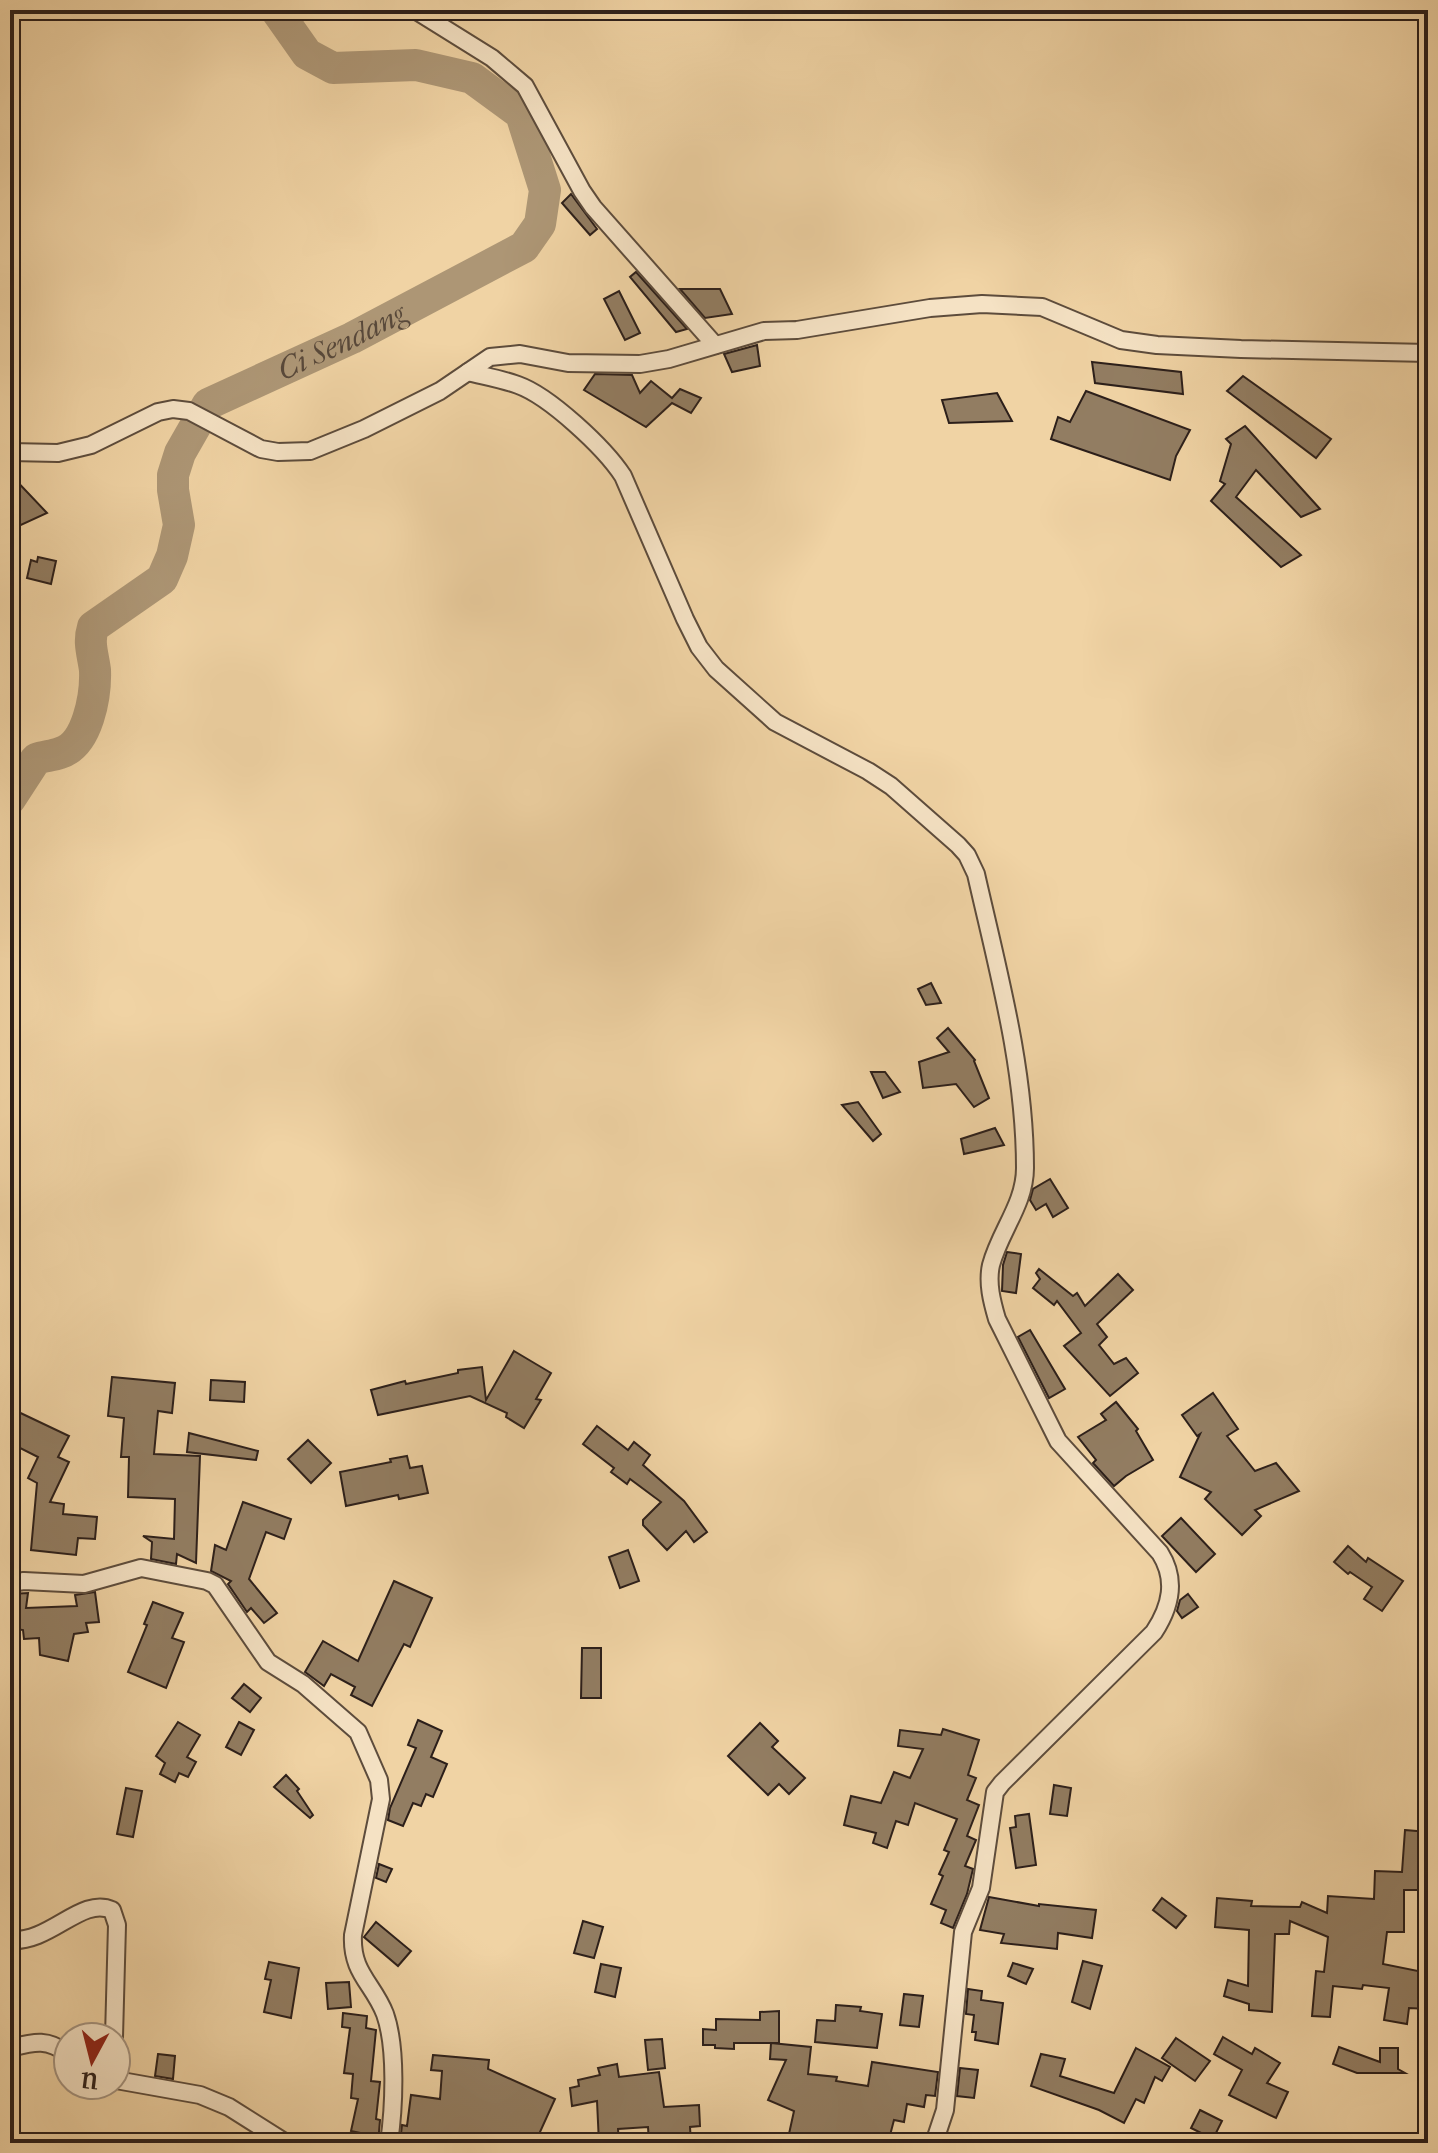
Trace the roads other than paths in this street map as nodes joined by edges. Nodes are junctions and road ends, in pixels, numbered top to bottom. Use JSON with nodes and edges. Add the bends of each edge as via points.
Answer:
{"nodes":[{"id":1,"x":415,"y":10,"type":"edge"},
{"id":2,"x":715,"y":345,"type":"junction"},
{"id":3,"x":1428,"y":353,"type":"edge"},
{"id":4,"x":468,"y":372,"type":"junction"},
{"id":5,"x":10,"y":452,"type":"edge"},
{"id":6,"x":10,"y":1583,"type":"edge"},
{"id":7,"x":10,"y":1940,"type":"edge"},
{"id":8,"x":114,"y":2021,"type":"edge"},
{"id":9,"x":52,"y":2045,"type":"edge"},
{"id":10,"x":10,"y":2048,"type":"edge"},
{"id":11,"x":132,"y":2083,"type":"edge"},
{"id":12,"x":286,"y":2143,"type":"edge"},
{"id":13,"x":389,"y":2143,"type":"edge"},
{"id":14,"x":934,"y":2143,"type":"edge"}],
"edges":[{"from":1,"to":2,"type":"street","via":[[492,58],[525,86],[593,207]]},
{"from":2,"to":3,"type":"street","via":[[764,331],[982,304],[1042,307],[1121,340],[1157,345]]},
{"from":2,"to":4,"type":"street","via":[[640,364],[568,363],[503,354]]},
{"from":4,"to":5,"type":"street","via":[[440,391],[310,451],[261,449],[189,411],[173,409],[91,445],[58,453]]},
{"from":4,"to":14,"type":"street","via":[[533,392],[613,460],[685,619],[716,669],[775,722],[891,786],[967,855],[976,874],[1017,1057],[1025,1157],[1022,1193],[990,1267],[992,1302],[1058,1441],[1169,1567],[1170,1599],[1154,1632],[995,1792],[981,1888],[963,1932],[945,2110]]},
{"from":6,"to":13,"type":"street","via":[[84,1584],[141,1568],[207,1581],[221,1591],[268,1662],[303,1684],[358,1732],[379,1780],[381,1799],[353,1935],[354,1954],[388,2028],[394,2097]]},
{"from":7,"to":8,"type":"street","via":[[41,1936],[89,1907],[112,1910],[117,1925]]},
{"from":9,"to":10,"type":"street","via":[[44,2041]]},
{"from":11,"to":12,"type":"street","via":[[212,2099]]}]}
